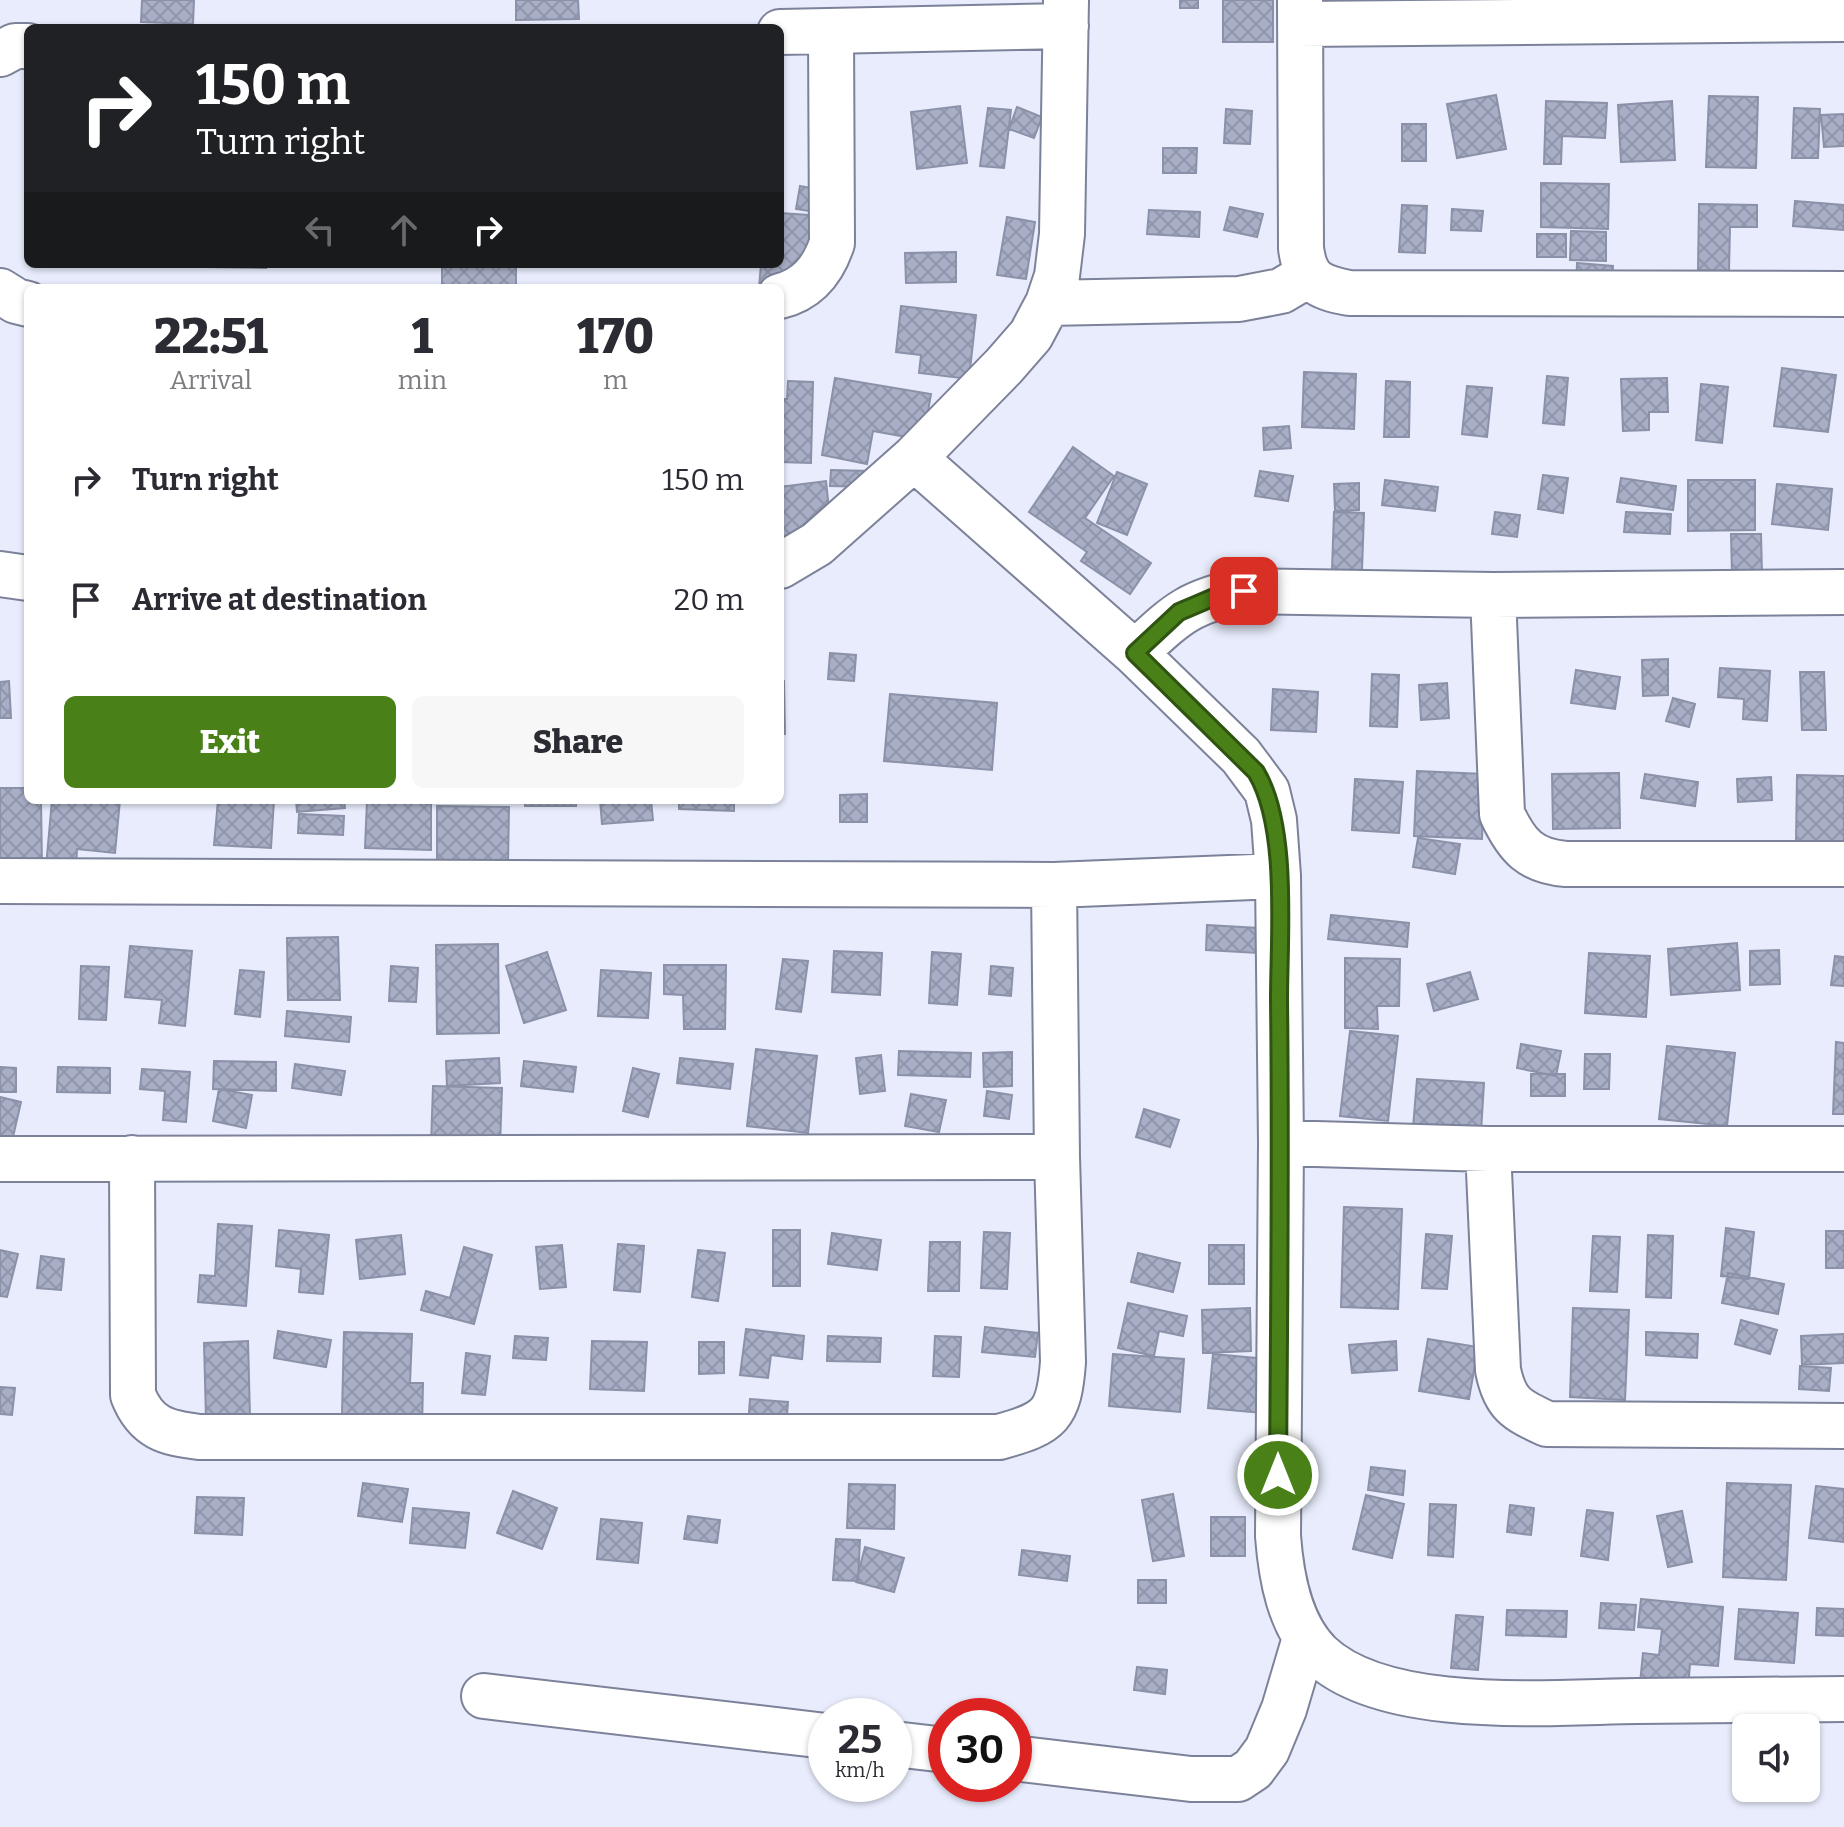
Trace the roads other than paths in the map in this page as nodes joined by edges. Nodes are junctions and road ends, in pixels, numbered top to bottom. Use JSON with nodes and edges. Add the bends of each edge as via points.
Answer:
{"nodes":[{"id":1,"x":1300,"y":12,"type":"edge"},
{"id":2,"x":1066,"y":13,"type":"edge"},
{"id":3,"x":1844,"y":19,"type":"edge"},
{"id":4,"x":831,"y":31,"type":"junction"},
{"id":5,"x":784,"y":32,"type":"edge"},
{"id":6,"x":24,"y":46,"type":"edge"},
{"id":7,"x":0,"y":54,"type":"edge"},
{"id":8,"x":1308,"y":275,"type":"junction"},
{"id":9,"x":0,"y":291,"type":"edge"},
{"id":10,"x":1844,"y":294,"type":"edge"},
{"id":11,"x":784,"y":295,"type":"edge"},
{"id":12,"x":24,"y":303,"type":"edge"},
{"id":13,"x":1048,"y":303,"type":"junction"},
{"id":14,"x":914,"y":458,"type":"junction"},
{"id":15,"x":784,"y":564,"type":"edge"},
{"id":16,"x":0,"y":574,"type":"edge"},
{"id":17,"x":24,"y":577,"type":"edge"},
{"id":18,"x":1844,"y":592,"type":"edge"},
{"id":19,"x":1493,"y":595,"type":"junction"},
{"id":20,"x":1135,"y":653,"type":"junction"},
{"id":21,"x":1844,"y":864,"type":"edge"},
{"id":22,"x":1278,"y":876,"type":"junction"},
{"id":23,"x":0,"y":881,"type":"edge"},
{"id":24,"x":1054,"y":885,"type":"junction"},
{"id":25,"x":1281,"y":1143,"type":"junction"},
{"id":26,"x":1488,"y":1149,"type":"junction"},
{"id":27,"x":1844,"y":1149,"type":"edge"},
{"id":28,"x":1057,"y":1157,"type":"junction"},
{"id":29,"x":132,"y":1158,"type":"junction"},
{"id":30,"x":0,"y":1159,"type":"edge"},
{"id":31,"x":1844,"y":1426,"type":"edge"},
{"id":32,"x":1305,"y":1638,"type":"junction"},
{"id":33,"x":484,"y":1696,"type":"dead end"},
{"id":34,"x":1844,"y":1699,"type":"edge"},
{"id":35,"x":808,"y":1734,"type":"edge"},
{"id":36,"x":1032,"y":1760,"type":"edge"}],
"edges":[{"from":1,"to":3,"type":"street"},
{"from":1,"to":8,"type":"street","via":[[1301,248]]},
{"from":2,"to":4,"type":"street"},
{"from":2,"to":13,"type":"street","via":[[1062,234]]},
{"from":4,"to":5,"type":"street"},
{"from":4,"to":11,"type":"street","via":[[832,243],[818,273]]},
{"from":6,"to":7,"type":"street"},
{"from":8,"to":10,"type":"street","via":[[1318,284],[1349,293]]},
{"from":8,"to":13,"type":"street","via":[[1281,291],[1239,299]]},
{"from":9,"to":12,"type":"street"},
{"from":13,"to":14,"type":"street","via":[[1031,335]]},
{"from":14,"to":15,"type":"street","via":[[817,544]]},
{"from":14,"to":20,"type":"street"},
{"from":16,"to":17,"type":"street"},
{"from":18,"to":19,"type":"street"},
{"from":19,"to":20,"type":"street","via":[[1219,595],[1179,612]]},
{"from":19,"to":21,"type":"street","via":[[1502,814],[1528,852],[1545,862],[1566,864]]},
{"from":20,"to":22,"type":"street","via":[[1256,772],[1274,820]]},
{"from":22,"to":24,"type":"street"},
{"from":22,"to":25,"type":"street"},
{"from":23,"to":24,"type":"street"},
{"from":24,"to":28,"type":"street"},
{"from":25,"to":26,"type":"street"},
{"from":25,"to":32,"type":"street","via":[[1278,1536],[1289,1601]]},
{"from":26,"to":27,"type":"street"},
{"from":26,"to":31,"type":"street","via":[[1498,1370],[1502,1392],[1512,1405],[1547,1424]]},
{"from":28,"to":29,"type":"street"},
{"from":28,"to":29,"type":"street","via":[[1061,1387],[1056,1407],[1042,1422],[999,1437],[174,1434],[147,1419],[133,1395]]},
{"from":29,"to":30,"type":"street"},
{"from":32,"to":34,"type":"street","via":[[1321,1656],[1367,1682],[1479,1702]]},
{"from":32,"to":36,"type":"street","via":[[1267,1750],[1238,1779],[1191,1779]]},
{"from":33,"to":35,"type":"street"}]}
